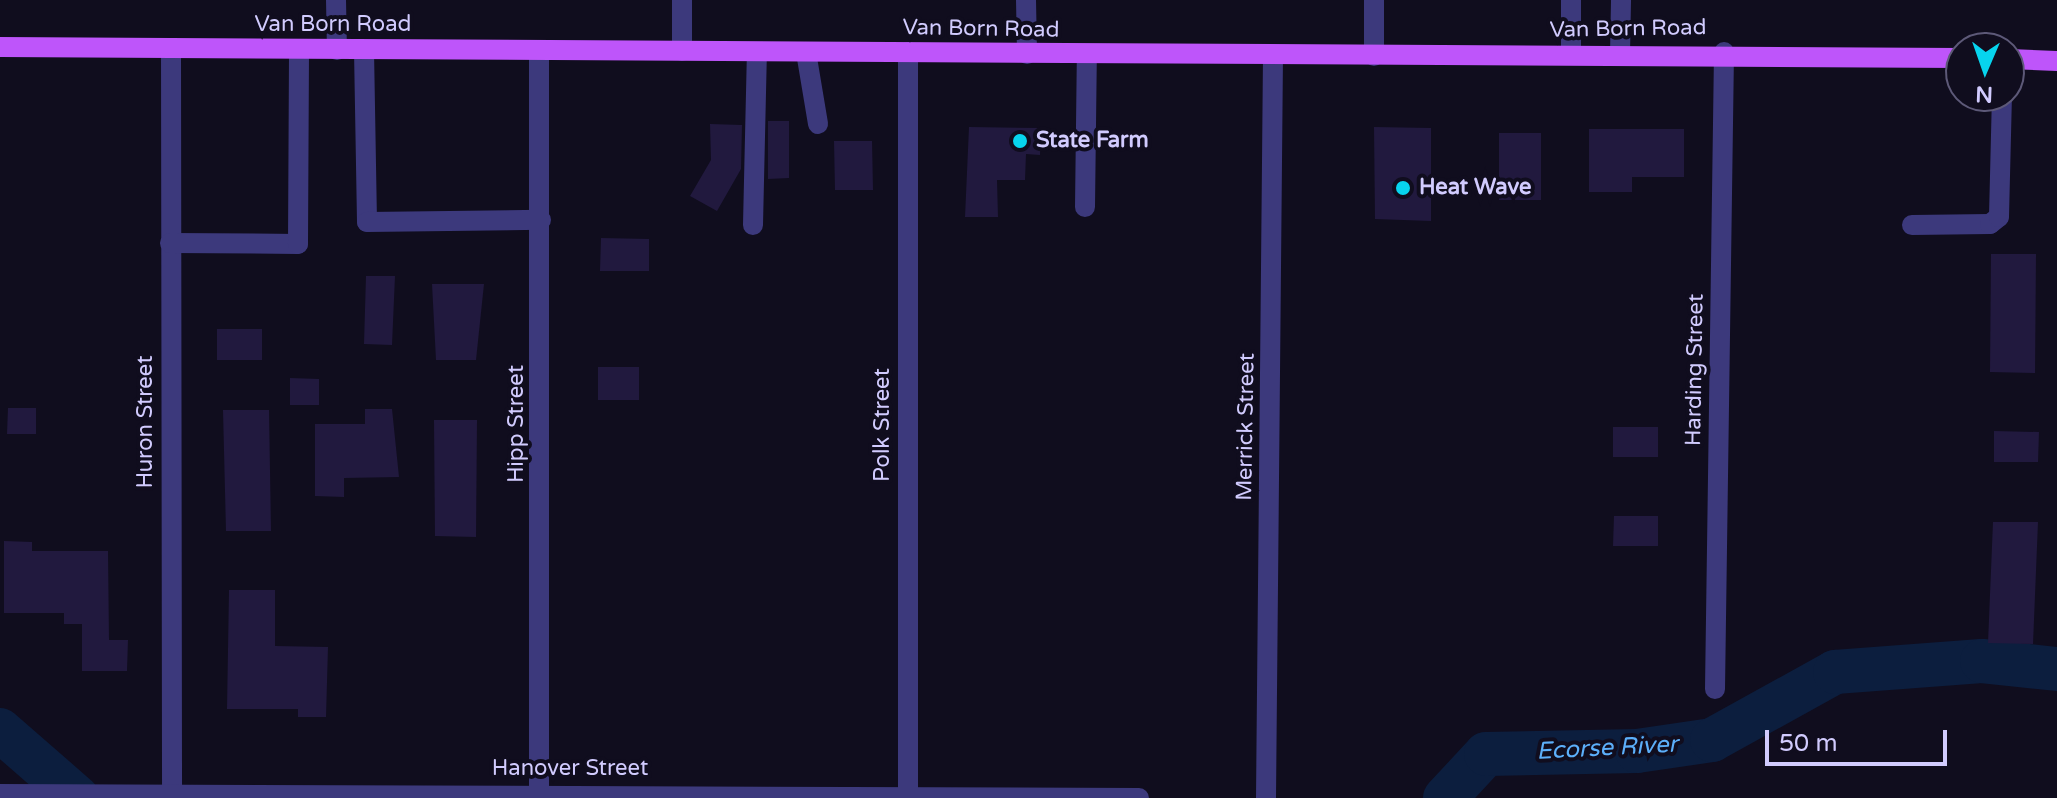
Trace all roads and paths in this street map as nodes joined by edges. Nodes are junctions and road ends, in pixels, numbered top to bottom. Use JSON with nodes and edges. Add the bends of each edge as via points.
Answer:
{"nodes":[{"id":1,"x":336,"y":0,"type":"edge"},
{"id":2,"x":682,"y":0,"type":"edge"},
{"id":3,"x":1026,"y":0,"type":"edge"},
{"id":4,"x":1374,"y":0,"type":"edge"},
{"id":5,"x":1571,"y":0,"type":"edge"},
{"id":6,"x":1621,"y":0,"type":"edge"},
{"id":7,"x":0,"y":47,"type":"edge"},
{"id":8,"x":171,"y":48,"type":"junction"},
{"id":9,"x":299,"y":49,"type":"junction"},
{"id":10,"x":337,"y":50,"type":"junction"},
{"id":11,"x":364,"y":50,"type":"junction"},
{"id":12,"x":539,"y":50,"type":"junction"},
{"id":13,"x":682,"y":51,"type":"junction"},
{"id":14,"x":757,"y":52,"type":"junction"},
{"id":15,"x":806,"y":52,"type":"junction"},
{"id":16,"x":908,"y":52,"type":"junction"},
{"id":17,"x":1724,"y":52,"type":"junction"},
{"id":18,"x":1027,"y":54,"type":"junction"},
{"id":19,"x":1087,"y":54,"type":"junction"},
{"id":20,"x":1571,"y":54,"type":"junction"},
{"id":21,"x":1620,"y":54,"type":"junction"},
{"id":22,"x":1374,"y":56,"type":"junction"},
{"id":23,"x":1273,"y":57,"type":"junction"},
{"id":24,"x":1945,"y":58,"type":"edge"},
{"id":25,"x":2025,"y":60,"type":"edge"},
{"id":26,"x":2057,"y":61,"type":"edge"},
{"id":27,"x":2002,"y":112,"type":"edge"},
{"id":28,"x":818,"y":124,"type":"dead end"},
{"id":29,"x":1085,"y":207,"type":"dead end"},
{"id":30,"x":541,"y":220,"type":"junction"},
{"id":31,"x":753,"y":225,"type":"dead end"},
{"id":32,"x":1912,"y":225,"type":"dead end"},
{"id":33,"x":170,"y":243,"type":"junction"},
{"id":34,"x":1715,"y":689,"type":"dead end"},
{"id":35,"x":10,"y":795,"type":"edge"},
{"id":36,"x":172,"y":795,"type":"junction"},
{"id":37,"x":539,"y":795,"type":"edge"},
{"id":38,"x":908,"y":796,"type":"edge"},
{"id":39,"x":1139,"y":798,"type":"edge"},
{"id":40,"x":1266,"y":798,"type":"edge"}],
"edges":[{"from":1,"to":10,"type":"street"},
{"from":2,"to":13,"type":"street"},
{"from":3,"to":18,"type":"street"},
{"from":4,"to":22,"type":"street"},
{"from":5,"to":20,"type":"street"},
{"from":6,"to":21,"type":"street"},
{"from":7,"to":8,"type":"main road","name":"Van Born Road"},
{"from":8,"to":9,"type":"main road","name":"Van Born Road"},
{"from":8,"to":33,"type":"street","name":"Huron Street"},
{"from":9,"to":10,"type":"main road","name":"Van Born Road"},
{"from":9,"to":33,"type":"street","via":[[298,244]]},
{"from":10,"to":11,"type":"main road","name":"Van Born Road"},
{"from":11,"to":12,"type":"main road","name":"Van Born Road"},
{"from":11,"to":30,"type":"street","via":[[367,222]]},
{"from":12,"to":13,"type":"main road","name":"Van Born Road"},
{"from":12,"to":30,"type":"street","name":"Hipp Street"},
{"from":13,"to":14,"type":"main road","name":"Van Born Road"},
{"from":14,"to":15,"type":"main road","name":"Van Born Road"},
{"from":14,"to":31,"type":"street"},
{"from":15,"to":16,"type":"main road","name":"Van Born Road"},
{"from":15,"to":28,"type":"street"},
{"from":16,"to":18,"type":"main road","name":"Van Born Road"},
{"from":16,"to":38,"type":"street","name":"Polk Street"},
{"from":17,"to":21,"type":"main road","name":"Van Born Road"},
{"from":17,"to":24,"type":"main road","name":"Van Born Road"},
{"from":17,"to":34,"type":"street","name":"Harding Street"},
{"from":18,"to":19,"type":"main road","name":"Van Born Road"},
{"from":19,"to":23,"type":"main road","name":"Van Born Road"},
{"from":19,"to":29,"type":"street"},
{"from":20,"to":21,"type":"main road","name":"Van Born Road"},
{"from":20,"to":22,"type":"main road","name":"Van Born Road"},
{"from":22,"to":23,"type":"main road","name":"Van Born Road"},
{"from":23,"to":40,"type":"street","name":"Merrick Street"},
{"from":25,"to":26,"type":"main road"},
{"from":27,"to":32,"type":"street","via":[[2003,211],[1990,224]]},
{"from":30,"to":37,"type":"street","name":"Hipp Street"},
{"from":33,"to":36,"type":"street","name":"Huron Street"},
{"from":35,"to":36,"type":"street","name":"Hanover Street"},
{"from":36,"to":37,"type":"street","name":"Hanover Street"},
{"from":37,"to":38,"type":"street","name":"Hanover Street"},
{"from":38,"to":39,"type":"street","name":"Hanover Street"}]}
